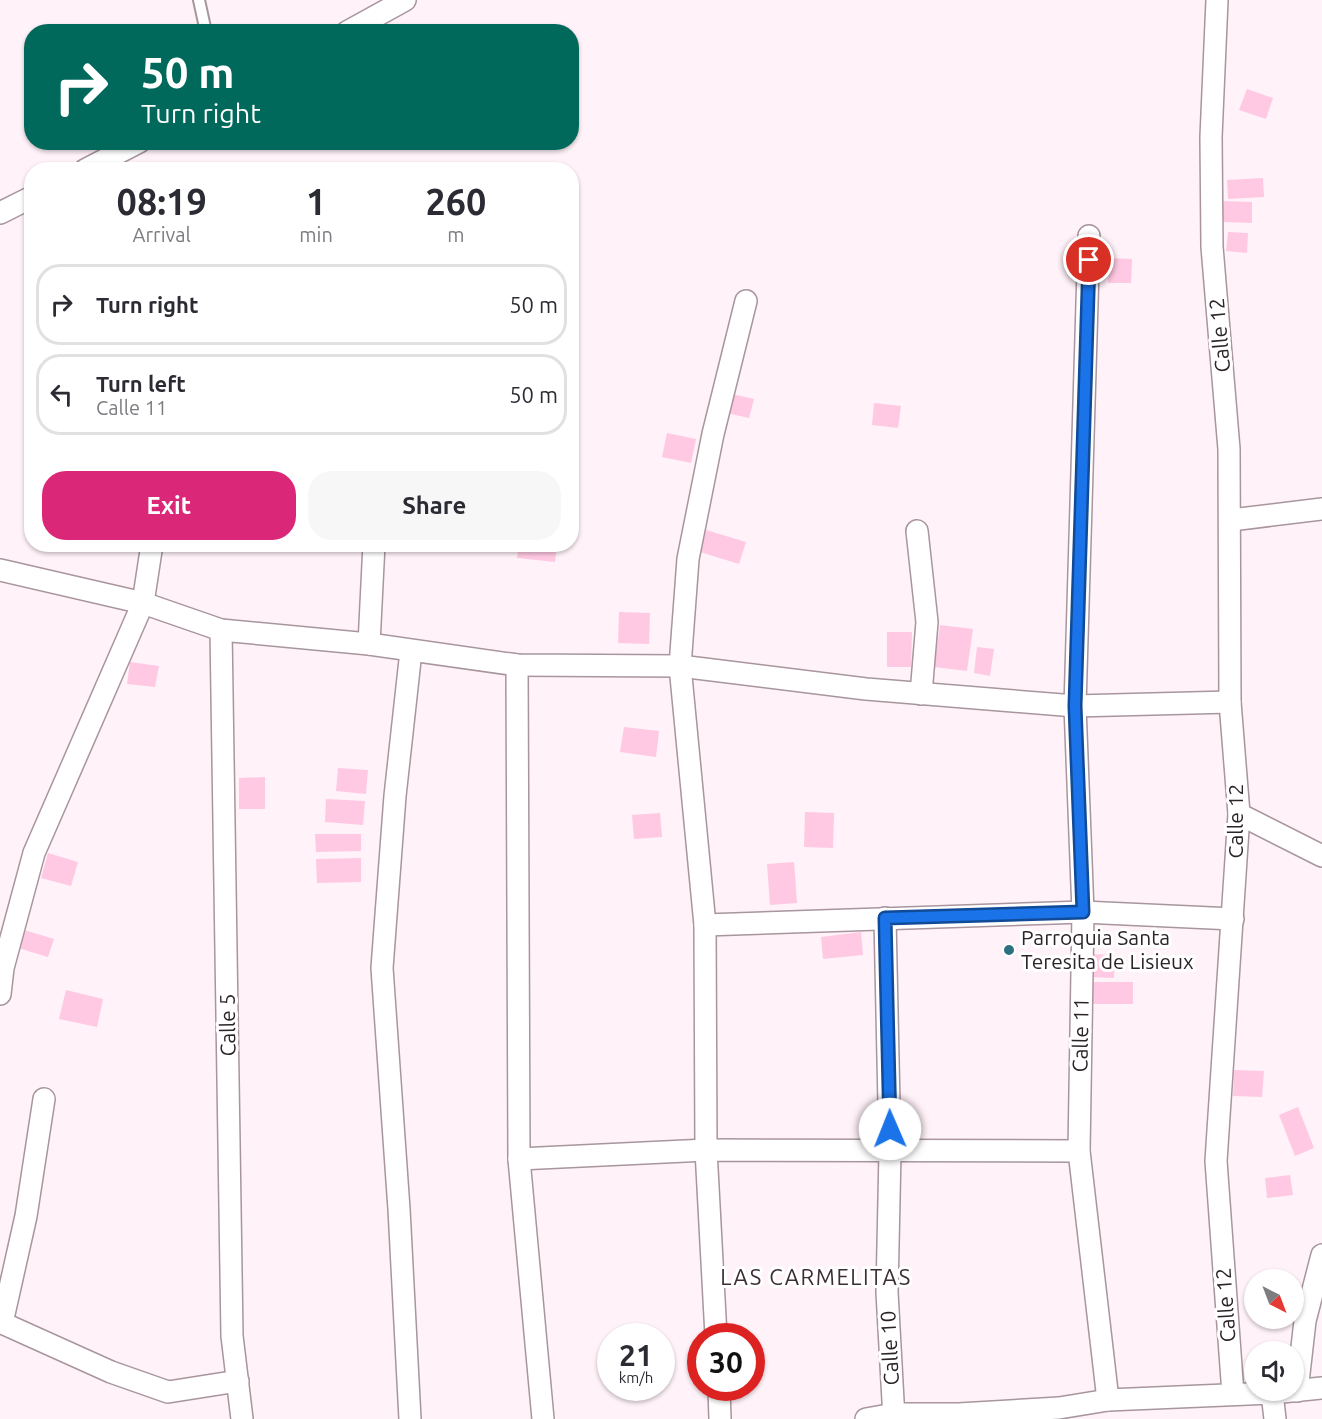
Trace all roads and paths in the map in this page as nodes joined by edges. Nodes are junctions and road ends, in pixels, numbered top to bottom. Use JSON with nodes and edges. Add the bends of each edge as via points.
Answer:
{"nodes":[{"id":1,"x":199,"y":0,"type":"edge"},
{"id":2,"x":405,"y":0,"type":"edge"},
{"id":3,"x":1217,"y":0,"type":"edge"},
{"id":4,"x":204,"y":24,"type":"edge"},
{"id":5,"x":362,"y":24,"type":"edge"},
{"id":6,"x":124,"y":150,"type":"edge"},
{"id":7,"x":100,"y":162,"type":"edge"},
{"id":8,"x":24,"y":201,"type":"edge"},
{"id":9,"x":0,"y":213,"type":"edge"},
{"id":10,"x":1089,"y":236,"type":"dead end"},
{"id":11,"x":746,"y":301,"type":"dead end"},
{"id":12,"x":1322,"y":509,"type":"edge"},
{"id":13,"x":1231,"y":520,"type":"junction"},
{"id":14,"x":917,"y":531,"type":"dead end"},
{"id":15,"x":151,"y":552,"type":"edge"},
{"id":16,"x":374,"y":552,"type":"edge"},
{"id":17,"x":0,"y":570,"type":"edge"},
{"id":18,"x":143,"y":603,"type":"junction"},
{"id":19,"x":221,"y":630,"type":"junction"},
{"id":20,"x":369,"y":644,"type":"junction"},
{"id":21,"x":411,"y":651,"type":"junction"},
{"id":22,"x":517,"y":665,"type":"junction"},
{"id":23,"x":680,"y":666,"type":"junction"},
{"id":24,"x":921,"y":694,"type":"junction"},
{"id":25,"x":1230,"y":702,"type":"junction"},
{"id":26,"x":1075,"y":706,"type":"junction"},
{"id":27,"x":1239,"y":814,"type":"junction"},
{"id":28,"x":1322,"y":856,"type":"edge"},
{"id":29,"x":1083,"y":912,"type":"junction"},
{"id":30,"x":885,"y":918,"type":"junction"},
{"id":31,"x":1233,"y":920,"type":"junction"},
{"id":32,"x":705,"y":925,"type":"junction"},
{"id":33,"x":0,"y":994,"type":"edge"},
{"id":34,"x":44,"y":1099,"type":"dead end"},
{"id":35,"x":706,"y":1150,"type":"junction"},
{"id":36,"x":1079,"y":1151,"type":"junction"},
{"id":37,"x":890,"y":1152,"type":"junction"},
{"id":38,"x":519,"y":1159,"type":"junction"},
{"id":39,"x":1322,"y":1255,"type":"edge"},
{"id":40,"x":1,"y":1323,"type":"edge"},
{"id":41,"x":715,"y":1323,"type":"edge"},
{"id":42,"x":1303,"y":1341,"type":"edge"},
{"id":43,"x":237,"y":1381,"type":"junction"},
{"id":44,"x":1322,"y":1388,"type":"edge"},
{"id":45,"x":1304,"y":1390,"type":"edge"},
{"id":46,"x":1233,"y":1394,"type":"junction"},
{"id":47,"x":1244,"y":1394,"type":"edge"},
{"id":48,"x":1108,"y":1400,"type":"junction"},
{"id":49,"x":719,"y":1401,"type":"edge"},
{"id":50,"x":1273,"y":1401,"type":"edge"},
{"id":51,"x":1060,"y":1414,"type":"edge"},
{"id":52,"x":894,"y":1416,"type":"edge"},
{"id":53,"x":242,"y":1419,"type":"edge"},
{"id":54,"x":410,"y":1419,"type":"edge"},
{"id":55,"x":543,"y":1419,"type":"edge"},
{"id":56,"x":720,"y":1419,"type":"edge"},
{"id":57,"x":866,"y":1419,"type":"edge"},
{"id":58,"x":1275,"y":1419,"type":"edge"}],
"edges":[{"from":1,"to":4,"type":"lane"},
{"from":2,"to":5,"type":"street"},
{"from":3,"to":13,"type":"street","name":"Calle 12","via":[[1211,137],[1212,247]]},
{"from":6,"to":7,"type":"street"},
{"from":8,"to":9,"type":"street"},
{"from":10,"to":26,"type":"street","name":"Calle 11"},
{"from":11,"to":23,"type":"street","via":[[712,434],[688,559]]},
{"from":12,"to":13,"type":"street"},
{"from":13,"to":25,"type":"street","name":"Calle 12"},
{"from":14,"to":24,"type":"street","via":[[927,622]]},
{"from":15,"to":18,"type":"street"},
{"from":16,"to":20,"type":"street"},
{"from":17,"to":18,"type":"street"},
{"from":18,"to":19,"type":"street"},
{"from":18,"to":33,"type":"street","via":[[34,853],[3,968]]},
{"from":19,"to":20,"type":"street"},
{"from":19,"to":43,"type":"street","name":"Calle 5","via":[[232,1336]]},
{"from":20,"to":21,"type":"street"},
{"from":21,"to":22,"type":"street"},
{"from":21,"to":54,"type":"street","via":[[382,968]]},
{"from":22,"to":23,"type":"street"},
{"from":22,"to":38,"type":"street"},
{"from":23,"to":24,"type":"street"},
{"from":23,"to":32,"type":"street"},
{"from":24,"to":26,"type":"street"},
{"from":25,"to":26,"type":"street"},
{"from":25,"to":27,"type":"street","name":"Calle 12"},
{"from":26,"to":29,"type":"street","name":"Calle 11"},
{"from":27,"to":28,"type":"street"},
{"from":27,"to":31,"type":"street","name":"Calle 12"},
{"from":29,"to":30,"type":"street"},
{"from":29,"to":31,"type":"street"},
{"from":29,"to":36,"type":"street","name":"Calle 11"},
{"from":30,"to":32,"type":"street"},
{"from":30,"to":37,"type":"street","name":"Calle 10"},
{"from":31,"to":46,"type":"street","name":"Calle 12","via":[[1216,1161]]},
{"from":32,"to":35,"type":"street"},
{"from":34,"to":40,"type":"street","via":[[26,1216]]},
{"from":35,"to":37,"type":"street"},
{"from":35,"to":38,"type":"street"},
{"from":35,"to":41,"type":"street"},
{"from":36,"to":37,"type":"street"},
{"from":36,"to":48,"type":"street","name":"Calle 11"},
{"from":37,"to":52,"type":"street","name":"Calle 10","via":[[887,1292]]},
{"from":38,"to":55,"type":"street"},
{"from":39,"to":42,"type":"street"},
{"from":40,"to":43,"type":"street","via":[[111,1372],[168,1392]]},
{"from":43,"to":53,"type":"street","name":"Calle 5"},
{"from":44,"to":45,"type":"street"},
{"from":46,"to":47,"type":"street"},
{"from":46,"to":48,"type":"street"},
{"from":48,"to":51,"type":"street"},
{"from":49,"to":56,"type":"street"},
{"from":50,"to":58,"type":"street"},
{"from":51,"to":52,"type":"street"},
{"from":52,"to":57,"type":"street"}]}
